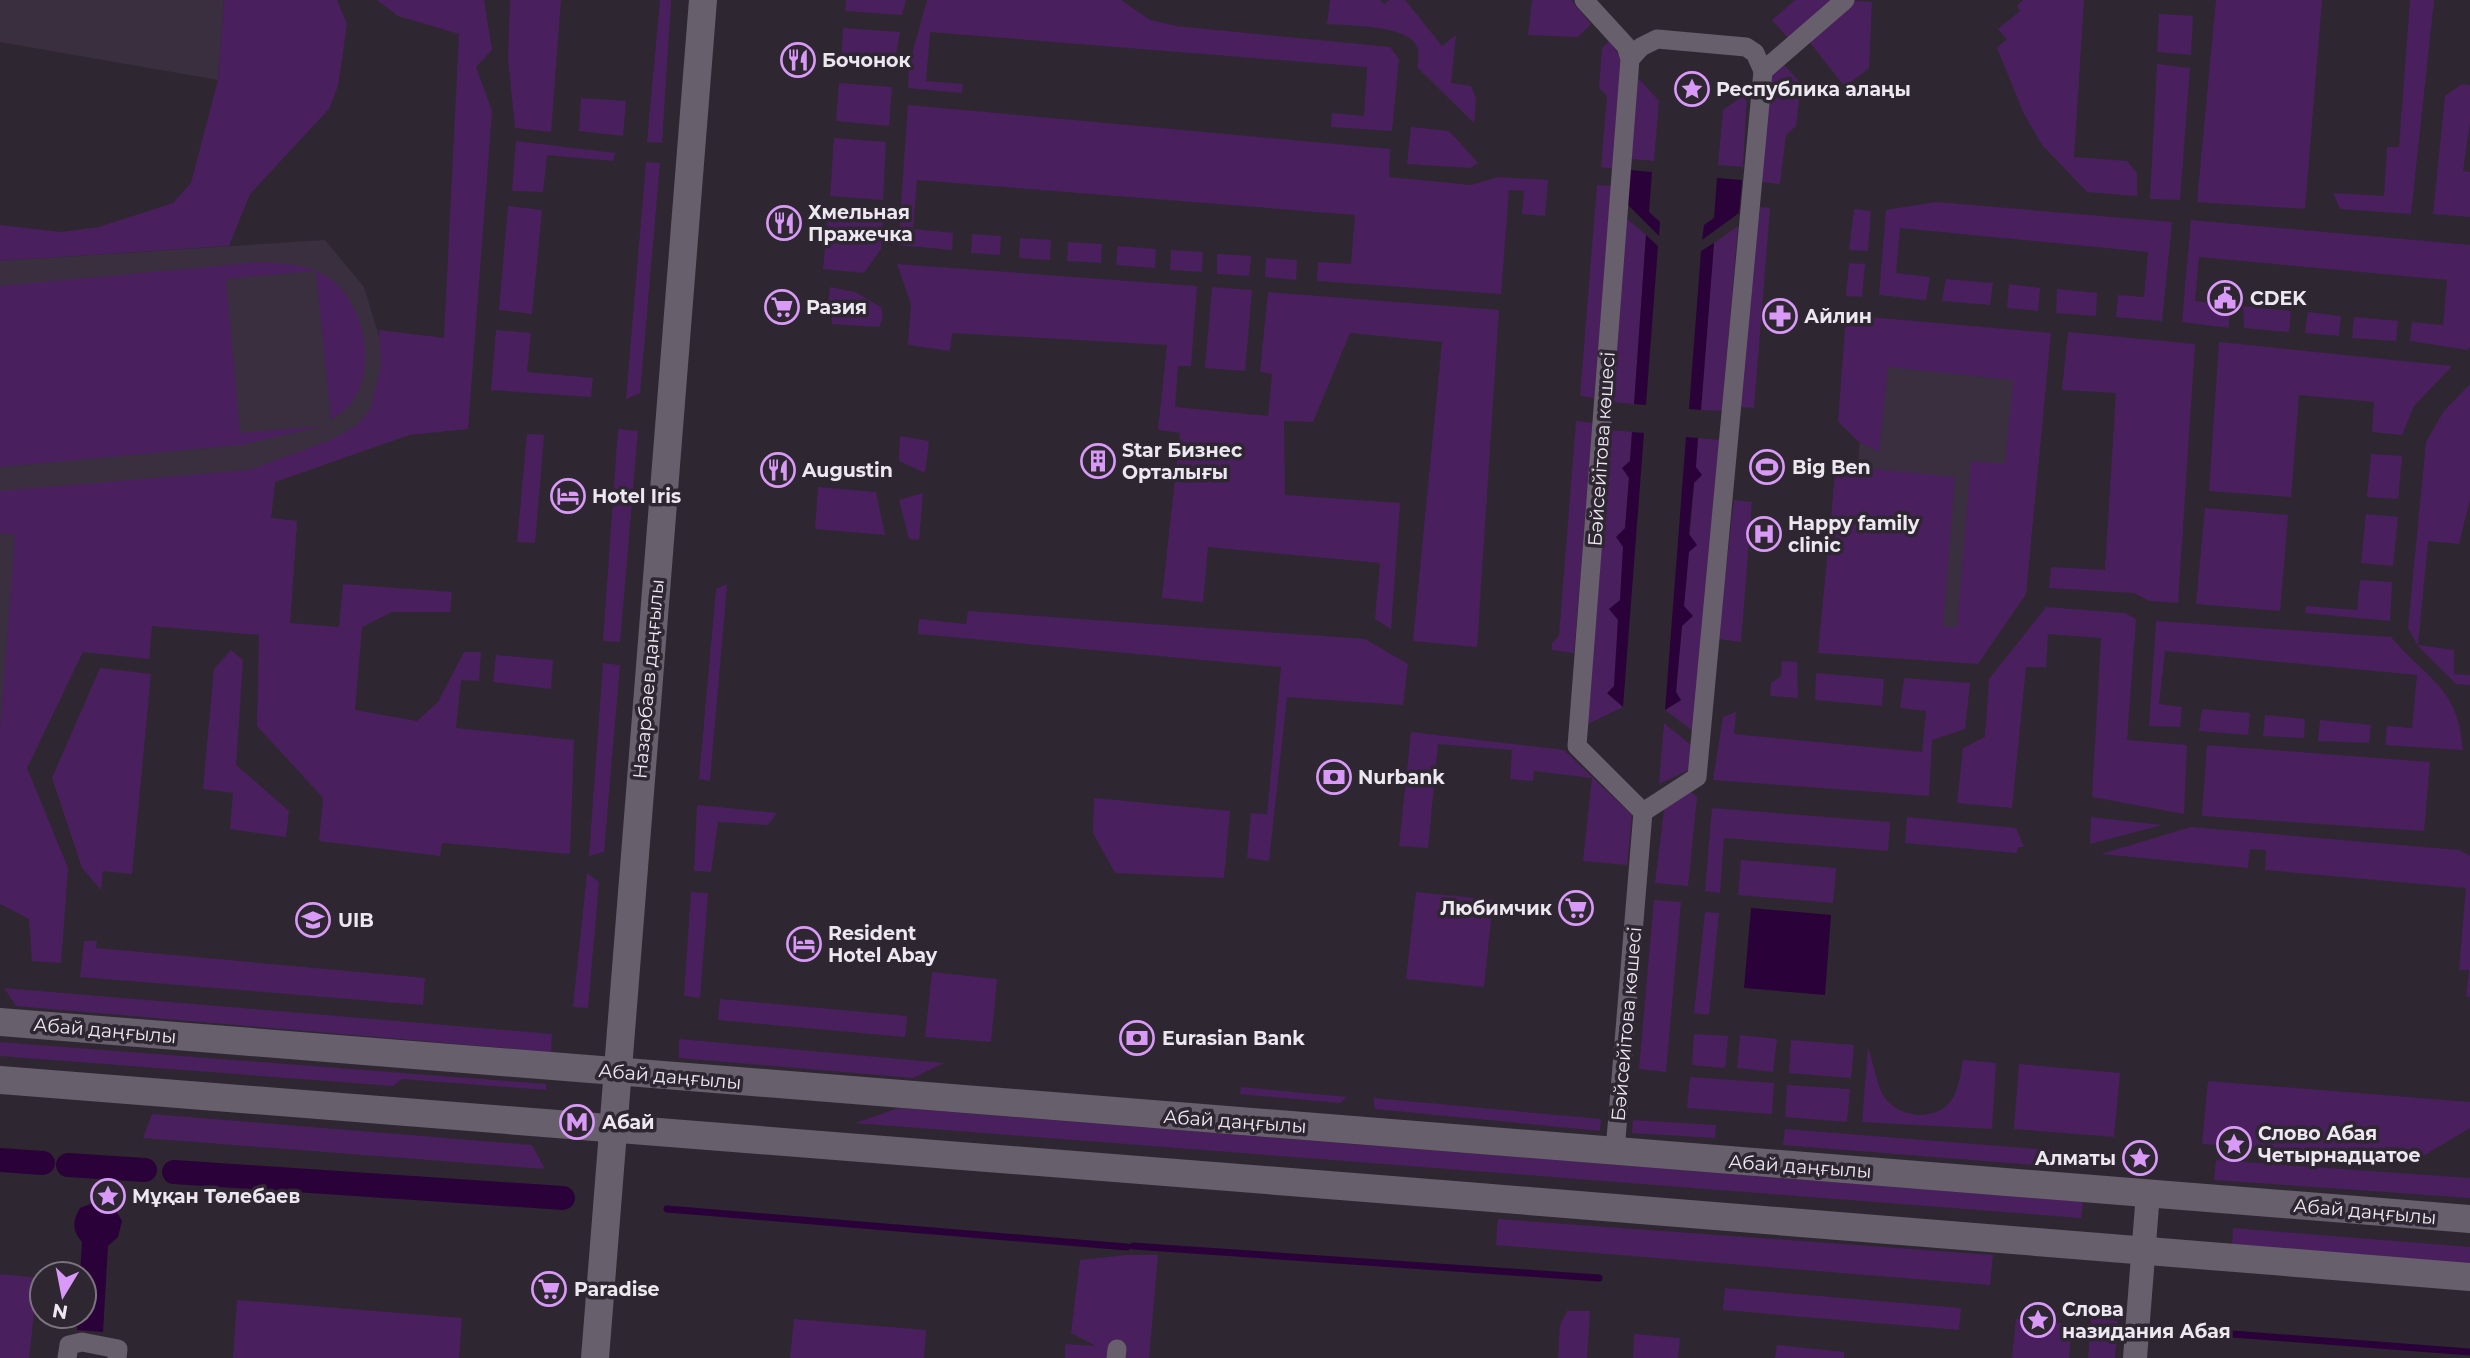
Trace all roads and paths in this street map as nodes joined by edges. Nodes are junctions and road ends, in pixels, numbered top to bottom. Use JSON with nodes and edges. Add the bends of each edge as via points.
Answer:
{"nodes":[{"id":1,"x":703,"y":0,"type":"edge"},
{"id":2,"x":1584,"y":0,"type":"edge"},
{"id":3,"x":1846,"y":0,"type":"edge"},
{"id":4,"x":1630,"y":59,"type":"junction"},
{"id":5,"x":1763,"y":71,"type":"junction"},
{"id":6,"x":1643,"y":812,"type":"junction"},
{"id":7,"x":0,"y":1022,"type":"edge"},
{"id":8,"x":619,"y":1072,"type":"junction"},
{"id":9,"x":0,"y":1080,"type":"edge"},
{"id":10,"x":614,"y":1130,"type":"junction"},
{"id":11,"x":1615,"y":1151,"type":"junction"},
{"id":12,"x":2148,"y":1193,"type":"junction"},
{"id":13,"x":2470,"y":1219,"type":"edge"},
{"id":14,"x":2143,"y":1250,"type":"junction"},
{"id":15,"x":2470,"y":1278,"type":"edge"},
{"id":16,"x":67,"y":1358,"type":"edge"},
{"id":17,"x":117,"y":1358,"type":"edge"},
{"id":18,"x":596,"y":1358,"type":"edge"},
{"id":19,"x":2135,"y":1358,"type":"edge"}],
"edges":[{"from":1,"to":8,"type":"main road","name":"Назарбаев даңғылы"},
{"from":2,"to":4,"type":"street","via":[[1626,46]]},
{"from":3,"to":5,"type":"street"},
{"from":4,"to":5,"type":"street","via":[[1649,42],[1669,39],[1746,47],[1755,52]]},
{"from":4,"to":6,"type":"street","name":"Бәйсейітова көшесі","via":[[1577,746]]},
{"from":5,"to":6,"type":"street","via":[[1697,777]]},
{"from":6,"to":11,"type":"street","name":"Бәйсейітова көшесі"},
{"from":7,"to":8,"type":"main road","name":"Абай даңғылы"},
{"from":8,"to":10,"type":"main road","name":"Назарбаев даңғылы"},
{"from":8,"to":11,"type":"main road","name":"Абай даңғылы"},
{"from":9,"to":10,"type":"main road"},
{"from":10,"to":14,"type":"main road"},
{"from":10,"to":18,"type":"main road","name":"Назарбаев даңғылы"},
{"from":11,"to":12,"type":"main road","name":"Абай даңғылы"},
{"from":12,"to":13,"type":"main road","name":"Абай даңғылы"},
{"from":12,"to":14,"type":"street"},
{"from":14,"to":15,"type":"main road"},
{"from":14,"to":19,"type":"street"},
{"from":16,"to":17,"type":"street","via":[[69,1345],[82,1342],[118,1349]]}]}
